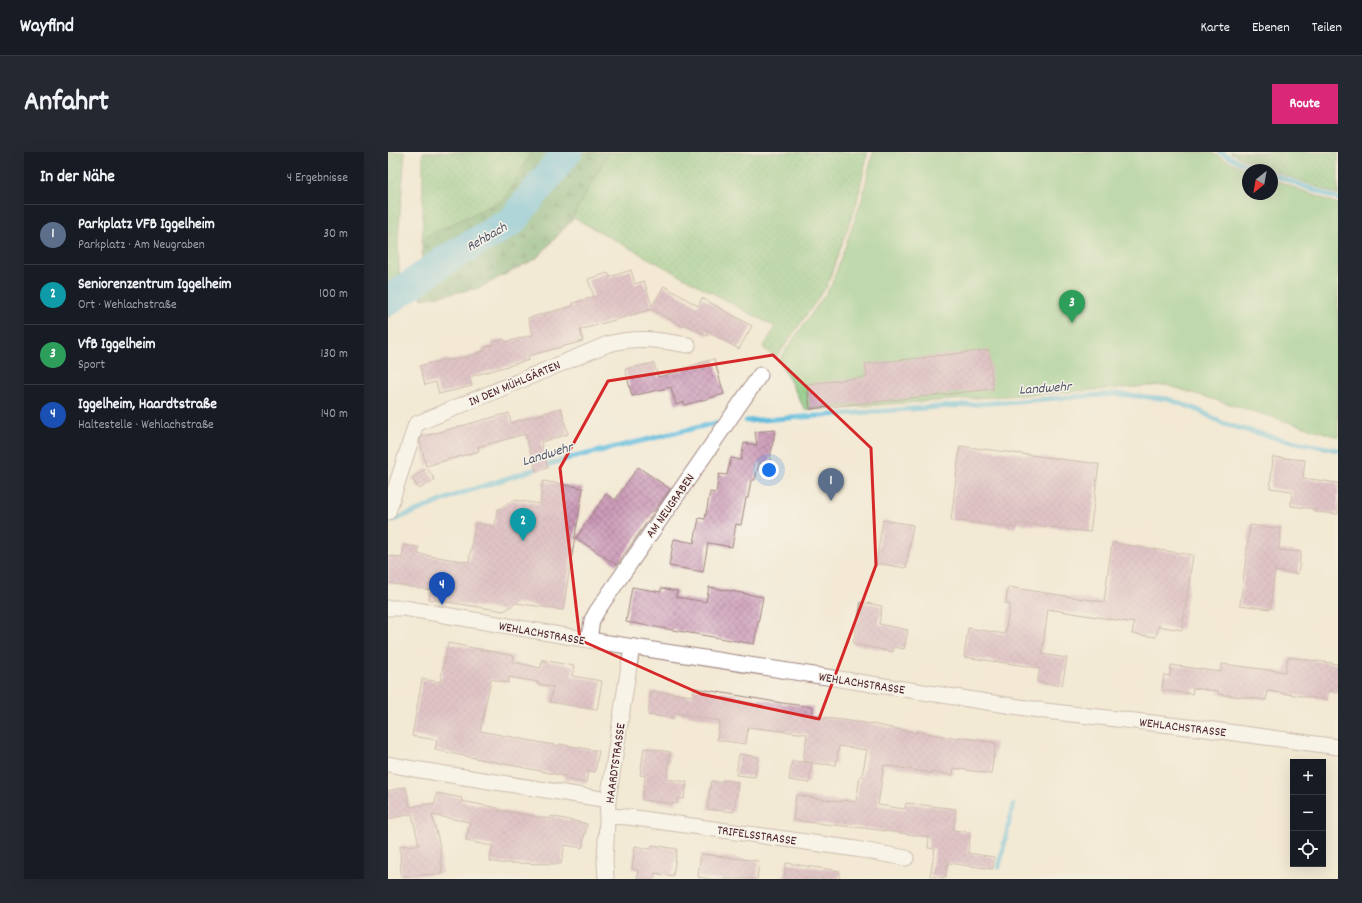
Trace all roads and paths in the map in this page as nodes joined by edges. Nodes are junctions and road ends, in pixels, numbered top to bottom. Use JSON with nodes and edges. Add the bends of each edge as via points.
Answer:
{"nodes":[{"id":1,"x":688,"y":345,"type":"dead end"},
{"id":2,"x":760,"y":375,"type":"dead end"},
{"id":3,"x":390,"y":496,"type":"edge"},
{"id":4,"x":388,"y":512,"type":"edge"},
{"id":5,"x":388,"y":608,"type":"edge"},
{"id":6,"x":589,"y":640,"type":"junction"},
{"id":7,"x":632,"y":647,"type":"junction"},
{"id":8,"x":1338,"y":747,"type":"edge"},
{"id":9,"x":388,"y":764,"type":"edge"},
{"id":10,"x":608,"y":800,"type":"junction"},
{"id":11,"x":607,"y":816,"type":"junction"},
{"id":12,"x":906,"y":858,"type":"dead end"},
{"id":13,"x":606,"y":879,"type":"edge"}],
"edges":[{"from":1,"to":3,"type":"street","name":"IN DEN MÜHLGÄRTEN","via":[[640,338],[608,344],[416,424]]},
{"from":2,"to":6,"type":"street","name":"AM NEUGRABEN","via":[[597,611],[592,620]]},
{"from":3,"to":4,"type":"street","name":"IN DEN MÜHLGÄRTEN"},
{"from":5,"to":6,"type":"street","name":"WEHLACHSTRASSE","via":[[404,608]]},
{"from":6,"to":7,"type":"street","name":"WEHLACHSTRASSE"},
{"from":7,"to":8,"type":"street","name":"WEHLACHSTRASSE","via":[[1045,710]]},
{"from":7,"to":10,"type":"street","name":"HAARDTSTRASSE"},
{"from":9,"to":10,"type":"street"},
{"from":10,"to":11,"type":"street","name":"HAARDTSTRASSE"},
{"from":11,"to":12,"type":"street","name":"TRIFELSSTRASSE","via":[[818,843]]},
{"from":11,"to":13,"type":"street","name":"HAARDTSTRASSE"}]}
